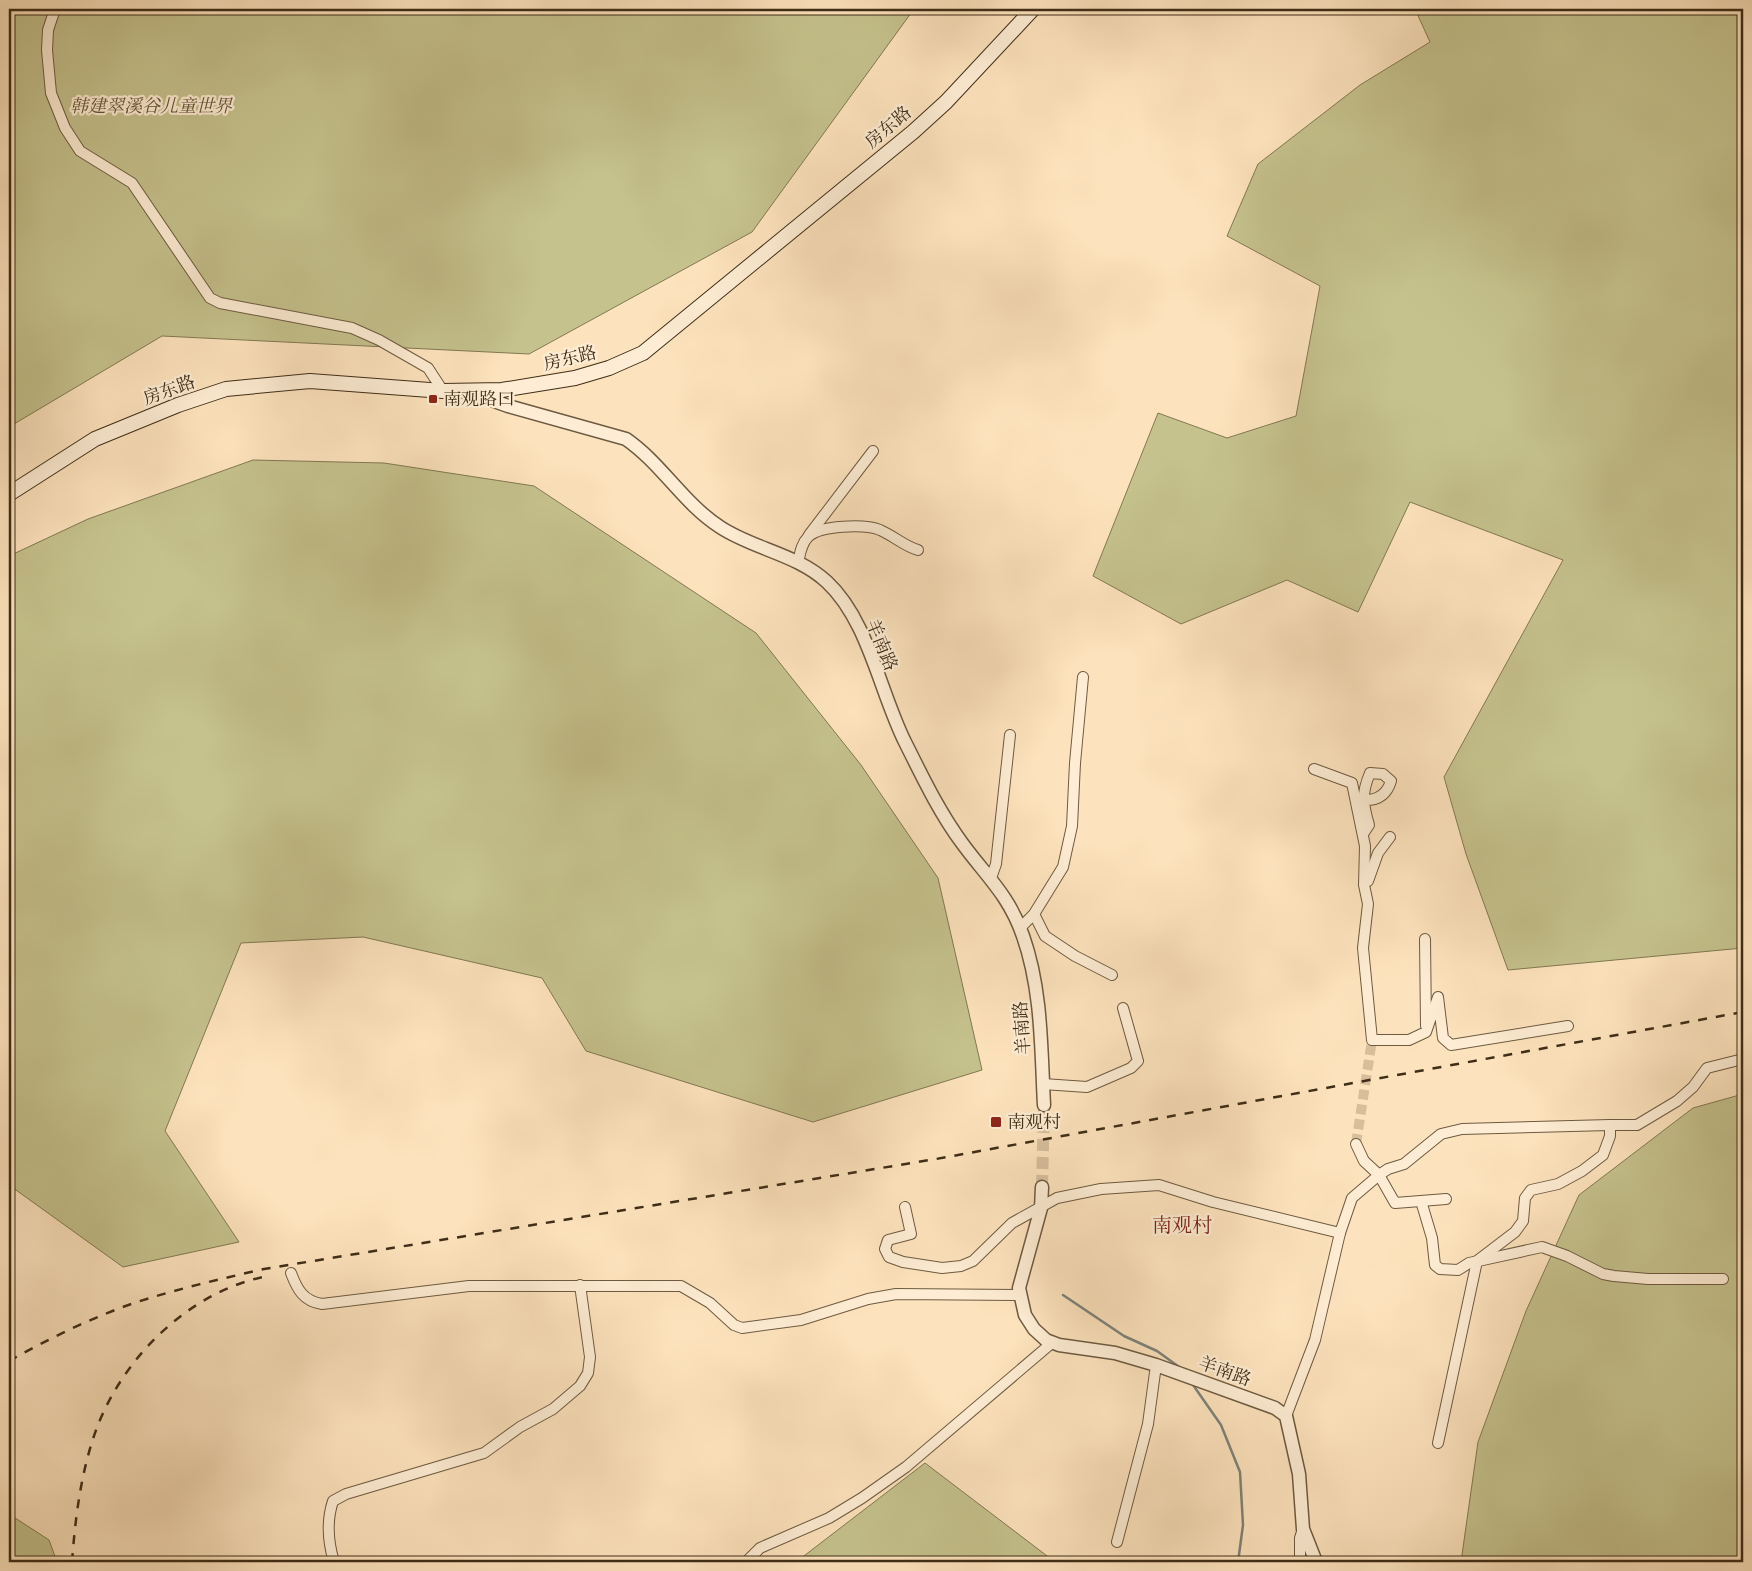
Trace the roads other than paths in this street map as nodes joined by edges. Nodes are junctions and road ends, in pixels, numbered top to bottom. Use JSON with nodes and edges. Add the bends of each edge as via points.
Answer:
{"nodes":[{"id":1,"x":55,"y":9,"type":"edge"},
{"id":2,"x":1033,"y":9,"type":"edge"},
{"id":3,"x":443,"y":391,"type":"junction"},
{"id":4,"x":466,"y":391,"type":"junction"},
{"id":5,"x":873,"y":451,"type":"dead end"},
{"id":6,"x":9,"y":494,"type":"edge"},
{"id":7,"x":809,"y":536,"type":"junction"},
{"id":8,"x":918,"y":550,"type":"dead end"},
{"id":9,"x":798,"y":563,"type":"junction"},
{"id":10,"x":1083,"y":677,"type":"dead end"},
{"id":11,"x":1010,"y":736,"type":"dead end"},
{"id":12,"x":1314,"y":769,"type":"dead end"},
{"id":13,"x":1363,"y":800,"type":"dead end"},
{"id":14,"x":1363,"y":834,"type":"junction"},
{"id":15,"x":1390,"y":837,"type":"dead end"},
{"id":16,"x":991,"y":878,"type":"junction"},
{"id":17,"x":1366,"y":892,"type":"junction"},
{"id":18,"x":1034,"y":914,"type":"junction"},
{"id":19,"x":1020,"y":928,"type":"junction"},
{"id":20,"x":1424,"y":939,"type":"dead end"},
{"id":21,"x":1112,"y":975,"type":"dead end"},
{"id":22,"x":1124,"y":1008,"type":"dead end"},
{"id":23,"x":1568,"y":1026,"type":"dead end"},
{"id":24,"x":1426,"y":1032,"type":"junction"},
{"id":25,"x":1743,"y":1059,"type":"edge"},
{"id":26,"x":1043,"y":1084,"type":"junction"},
{"id":27,"x":1044,"y":1105,"type":"tunnel mouth"},
{"id":28,"x":1610,"y":1125,"type":"junction"},
{"id":29,"x":1356,"y":1144,"type":"tunnel mouth"},
{"id":30,"x":1379,"y":1175,"type":"junction"},
{"id":31,"x":1042,"y":1187,"type":"tunnel mouth"},
{"id":32,"x":1446,"y":1199,"type":"dead end"},
{"id":33,"x":1421,"y":1201,"type":"junction"},
{"id":34,"x":905,"y":1207,"type":"dead end"},
{"id":35,"x":1040,"y":1208,"type":"junction"},
{"id":36,"x":1340,"y":1233,"type":"junction"},
{"id":37,"x":1477,"y":1261,"type":"junction"},
{"id":38,"x":290,"y":1274,"type":"dead end"},
{"id":39,"x":1723,"y":1279,"type":"dead end"},
{"id":40,"x":580,"y":1285,"type":"junction"},
{"id":41,"x":1020,"y":1295,"type":"junction"},
{"id":42,"x":1053,"y":1342,"type":"junction"},
{"id":43,"x":1156,"y":1365,"type":"junction"},
{"id":44,"x":1286,"y":1416,"type":"junction"},
{"id":45,"x":1438,"y":1443,"type":"dead end"},
{"id":46,"x":1303,"y":1529,"type":"junction"},
{"id":47,"x":1116,"y":1542,"type":"dead end"},
{"id":48,"x":334,"y":1562,"type":"edge"},
{"id":49,"x":746,"y":1562,"type":"edge"},
{"id":50,"x":1300,"y":1562,"type":"edge"},
{"id":51,"x":1316,"y":1562,"type":"edge"}],
"edges":[{"from":1,"to":3,"type":"street","via":[[48,30],[47,50],[51,93],[65,128],[80,151],[132,183],[210,298],[220,303],[352,328],[428,368]]},
{"from":2,"to":4,"type":"main road","name":"房东路","via":[[946,102],[913,132],[643,353],[575,378],[502,390]]},
{"from":3,"to":4,"type":"main road","name":"房东路"},
{"from":3,"to":6,"type":"main road","name":"房东路","via":[[310,381],[226,389],[95,438]]},
{"from":4,"to":9,"type":"street","name":"羊南路","via":[[626,439],[643,450],[696,510],[741,540]]},
{"from":5,"to":7,"type":"street"},
{"from":7,"to":8,"type":"street","via":[[831,528],[866,526]]},
{"from":7,"to":9,"type":"street"},
{"from":9,"to":16,"type":"street","name":"羊南路","via":[[827,582],[846,606],[863,638],[886,702],[930,789],[962,842]]},
{"from":10,"to":18,"type":"street","via":[[1072,826],[1062,867]]},
{"from":11,"to":16,"type":"street","via":[[996,864]]},
{"from":12,"to":14,"type":"street","via":[[1352,783]]},
{"from":13,"to":14,"type":"street","via":[[1369,825]]},
{"from":14,"to":17,"type":"street"},
{"from":15,"to":17,"type":"street","via":[[1370,869]]},
{"from":16,"to":19,"type":"street","name":"羊南路","via":[[1012,908]]},
{"from":17,"to":24,"type":"street","via":[[1368,904],[1363,948],[1372,1040],[1409,1040]]},
{"from":18,"to":19,"type":"street"},
{"from":18,"to":21,"type":"street","via":[[1045,936],[1074,956]]},
{"from":19,"to":26,"type":"street","name":"羊南路","via":[[1036,985]]},
{"from":20,"to":24,"type":"street"},
{"from":22,"to":26,"type":"street","via":[[1138,1060],[1131,1068],[1087,1087]]},
{"from":23,"to":24,"type":"street","via":[[1451,1045],[1443,1038],[1438,997]]},
{"from":25,"to":28,"type":"street","via":[[1707,1068],[1677,1101],[1637,1126]]},
{"from":26,"to":27,"type":"street","name":"羊南路"},
{"from":28,"to":30,"type":"street","via":[[1462,1129],[1441,1134],[1404,1164]]},
{"from":28,"to":37,"type":"street","via":[[1603,1156],[1558,1184],[1531,1190],[1525,1198],[1522,1221],[1515,1232]]},
{"from":29,"to":30,"type":"street","via":[[1364,1161]]},
{"from":30,"to":33,"type":"street","via":[[1395,1203]]},
{"from":30,"to":36,"type":"street","via":[[1352,1198]]},
{"from":31,"to":35,"type":"street","name":"羊南路"},
{"from":32,"to":33,"type":"street"},
{"from":33,"to":37,"type":"street","via":[[1436,1265],[1440,1269],[1458,1270]]},
{"from":34,"to":35,"type":"street","via":[[911,1234],[888,1240],[885,1249],[889,1257],[942,1268],[974,1261],[1012,1222]]},
{"from":35,"to":36,"type":"street","via":[[1057,1198],[1092,1191],[1159,1185],[1213,1202]]},
{"from":35,"to":41,"type":"street","name":"羊南路","via":[[1022,1274]]},
{"from":36,"to":44,"type":"street","via":[[1315,1340]]},
{"from":37,"to":39,"type":"street","via":[[1542,1247],[1614,1276]]},
{"from":37,"to":45,"type":"street"},
{"from":38,"to":40,"type":"street","via":[[304,1297],[322,1304],[469,1286]]},
{"from":40,"to":41,"type":"street","via":[[681,1286],[705,1299],[742,1328],[801,1320],[868,1298],[896,1294]]},
{"from":40,"to":48,"type":"street","via":[[590,1357],[588,1373],[580,1386],[553,1409],[484,1453],[346,1494],[333,1501],[329,1513],[328,1543]]},
{"from":41,"to":42,"type":"street","name":"羊南路","via":[[1034,1329]]},
{"from":42,"to":43,"type":"street","name":"羊南路","via":[[1116,1353]]},
{"from":42,"to":49,"type":"street","via":[[906,1468],[829,1518],[760,1548]]},
{"from":43,"to":44,"type":"street","name":"羊南路","via":[[1275,1408]]},
{"from":43,"to":47,"type":"street","via":[[1148,1424]]},
{"from":44,"to":46,"type":"street","via":[[1299,1474]]},
{"from":46,"to":50,"type":"street"},
{"from":46,"to":51,"type":"street"}]}
